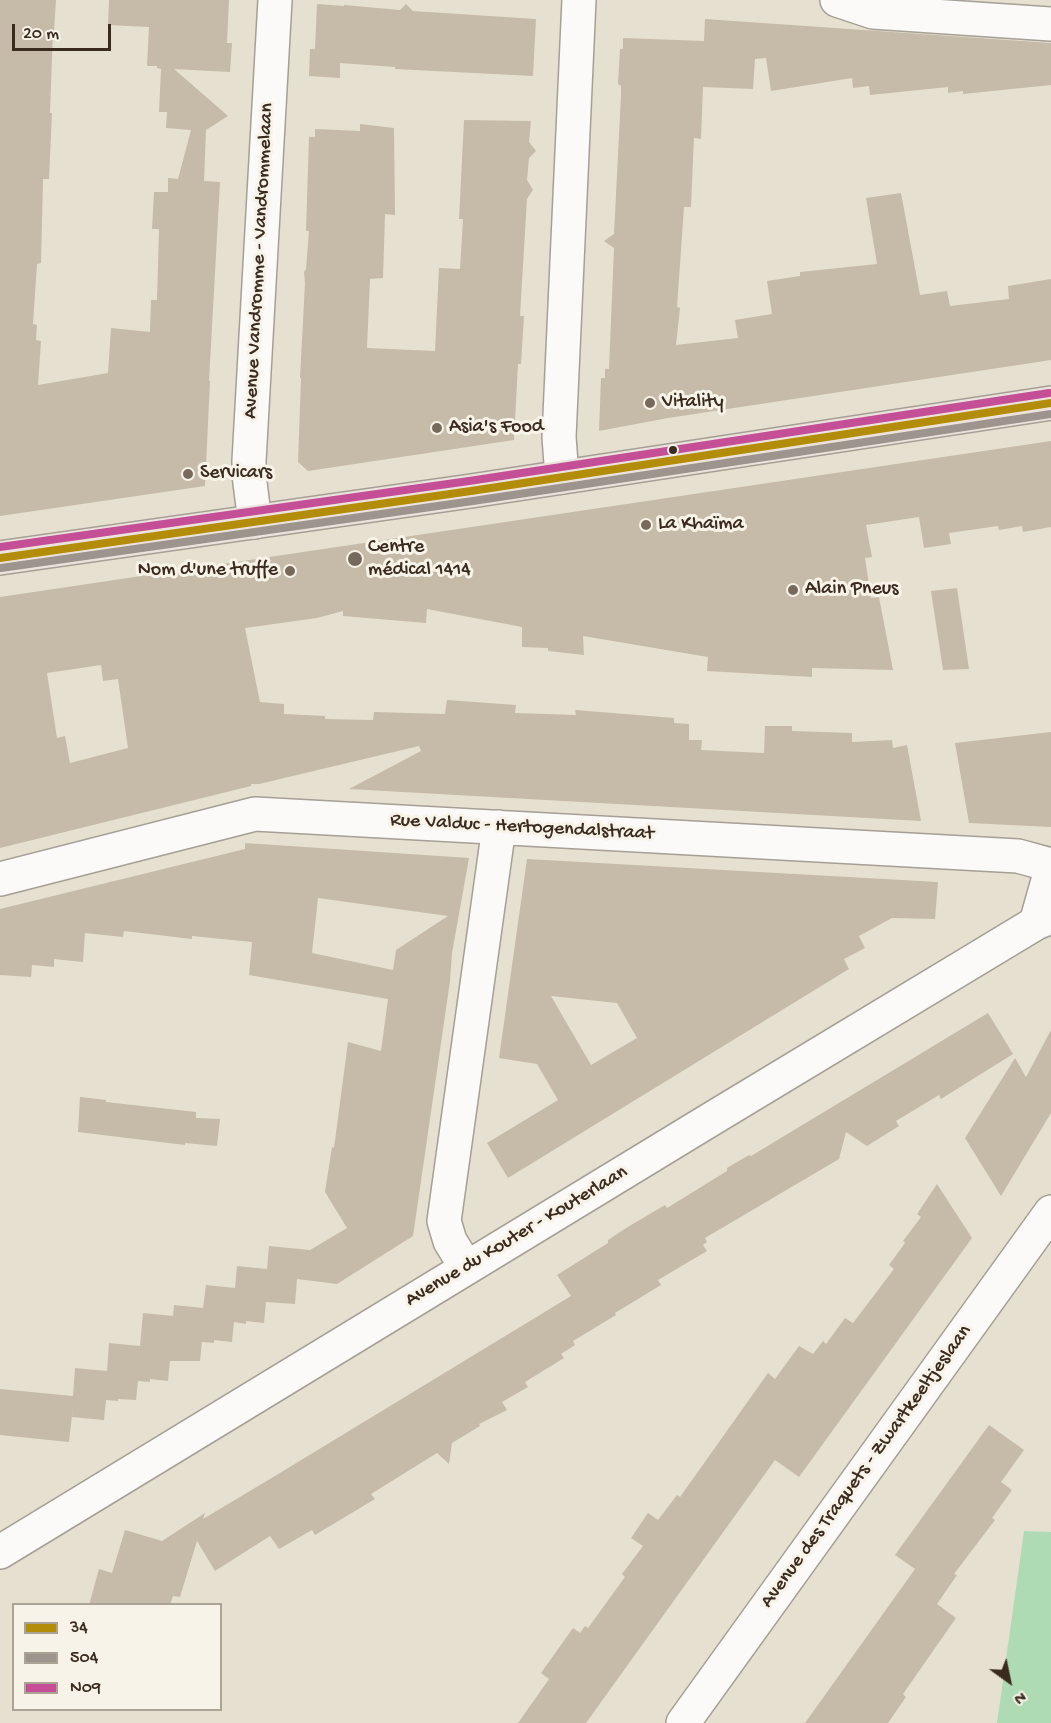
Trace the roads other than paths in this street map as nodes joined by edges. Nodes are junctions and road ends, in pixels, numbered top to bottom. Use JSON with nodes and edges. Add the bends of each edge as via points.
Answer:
{"nodes":[{"id":1,"x":275,"y":0,"type":"edge"},
{"id":2,"x":579,"y":0,"type":"edge"},
{"id":3,"x":837,"y":0,"type":"edge"},
{"id":4,"x":1051,"y":24,"type":"edge"},
{"id":5,"x":1051,"y":403,"type":"edge"},
{"id":6,"x":562,"y":477,"type":"junction"},
{"id":7,"x":255,"y":522,"type":"junction"},
{"id":8,"x":0,"y":558,"type":"edge"},
{"id":9,"x":499,"y":827,"type":"junction"},
{"id":10,"x":1051,"y":865,"type":"edge"},
{"id":11,"x":1051,"y":870,"type":"edge"},
{"id":12,"x":0,"y":879,"type":"edge"},
{"id":13,"x":1043,"y":920,"type":"edge"},
{"id":14,"x":1051,"y":1212,"type":"edge"},
{"id":15,"x":466,"y":1268,"type":"junction"},
{"id":16,"x":0,"y":1552,"type":"edge"},
{"id":17,"x":683,"y":1723,"type":"edge"}],
"edges":[{"from":1,"to":7,"type":"street","name":"Avenue Vandromme - Vandrommelaan","via":[[249,461]]},
{"from":2,"to":6,"type":"street","via":[[559,437]]},
{"from":3,"to":4,"type":"street","via":[[873,12]]},
{"from":5,"to":6,"type":"main road"},
{"from":6,"to":7,"type":"main road"},
{"from":7,"to":8,"type":"main road"},
{"from":9,"to":10,"type":"street","name":"Rue Valduc - Hertogendalstraat","via":[[1018,856]]},
{"from":9,"to":12,"type":"street","name":"Rue Valduc - Hertogendalstraat","via":[[255,814]]},
{"from":9,"to":15,"type":"street","via":[[444,1221],[450,1241]]},
{"from":11,"to":13,"type":"street","name":"Avenue du Kouter - Kouterlaan"},
{"from":13,"to":15,"type":"street","name":"Avenue du Kouter - Kouterlaan"},
{"from":14,"to":17,"type":"street","name":"Avenue des Traquets - Zwartkeeltjeslaan"},
{"from":15,"to":16,"type":"street","name":"Avenue du Kouter - Kouterlaan"}]}
